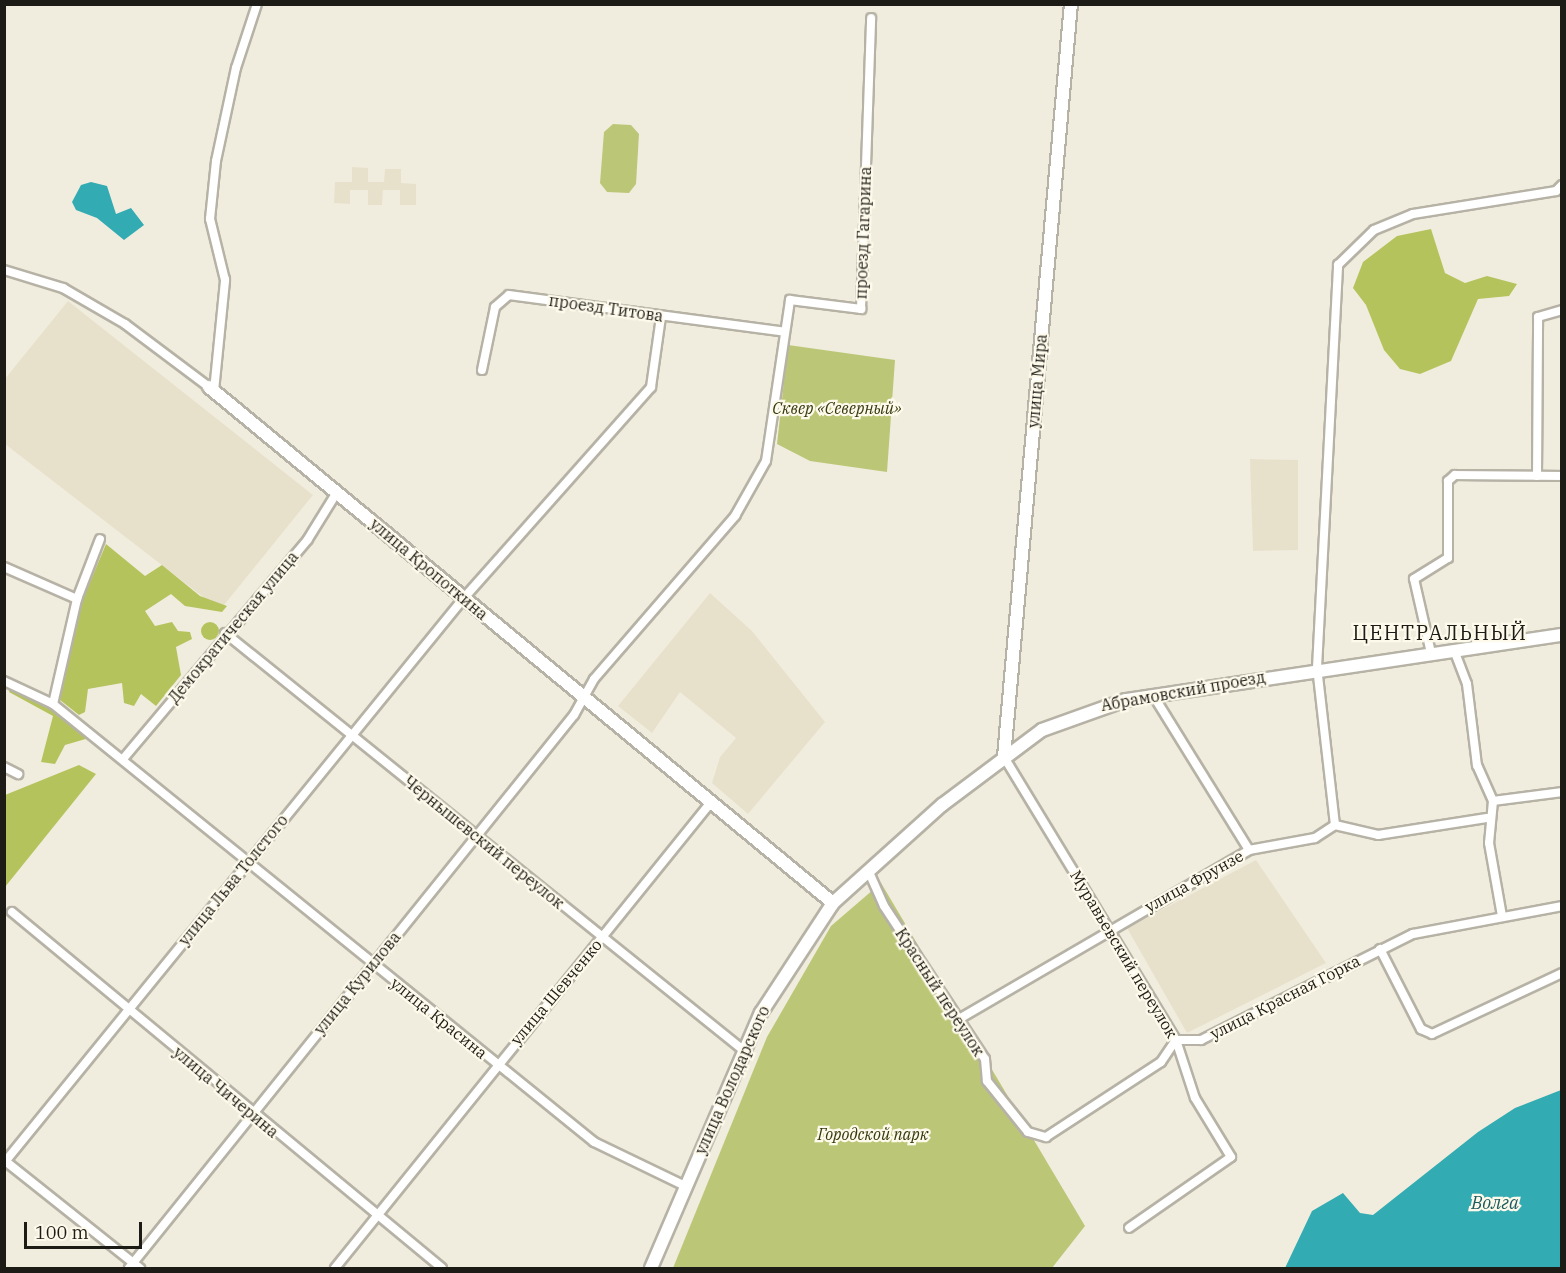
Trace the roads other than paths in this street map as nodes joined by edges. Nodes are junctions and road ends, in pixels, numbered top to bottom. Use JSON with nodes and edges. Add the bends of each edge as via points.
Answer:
{"nodes":[{"id":1,"x":257,"y":4,"type":"edge"},
{"id":2,"x":1071,"y":4,"type":"edge"},
{"id":3,"x":872,"y":18,"type":"dead end"},
{"id":4,"x":1562,"y":185,"type":"edge"},
{"id":5,"x":4,"y":270,"type":"edge"},
{"id":6,"x":1562,"y":310,"type":"edge"},
{"id":7,"x":662,"y":317,"type":"junction"},
{"id":8,"x":785,"y":332,"type":"junction"},
{"id":9,"x":482,"y":370,"type":"dead end"},
{"id":10,"x":212,"y":389,"type":"junction"},
{"id":11,"x":1537,"y":476,"type":"junction"},
{"id":12,"x":1562,"y":476,"type":"edge"},
{"id":13,"x":337,"y":492,"type":"junction"},
{"id":14,"x":100,"y":539,"type":"dead end"},
{"id":15,"x":4,"y":567,"type":"edge"},
{"id":16,"x":77,"y":599,"type":"junction"},
{"id":17,"x":463,"y":599,"type":"junction"},
{"id":18,"x":225,"y":633,"type":"junction"},
{"id":19,"x":1562,"y":635,"type":"edge"},
{"id":20,"x":1454,"y":650,"type":"junction"},
{"id":21,"x":1431,"y":653,"type":"junction"},
{"id":22,"x":1317,"y":668,"type":"junction"},
{"id":23,"x":4,"y":681,"type":"edge"},
{"id":24,"x":1153,"y":695,"type":"junction"},
{"id":25,"x":582,"y":697,"type":"junction"},
{"id":26,"x":53,"y":704,"type":"junction"},
{"id":27,"x":354,"y":737,"type":"junction"},
{"id":28,"x":1004,"y":757,"type":"junction"},
{"id":29,"x":123,"y":759,"type":"junction"},
{"id":30,"x":4,"y":767,"type":"edge"},
{"id":31,"x":18,"y":774,"type":"dead end"},
{"id":32,"x":1562,"y":792,"type":"edge"},
{"id":33,"x":712,"y":801,"type":"junction"},
{"id":34,"x":1493,"y":801,"type":"junction"},
{"id":35,"x":1487,"y":818,"type":"junction"},
{"id":36,"x":1335,"y":825,"type":"junction"},
{"id":37,"x":478,"y":838,"type":"junction"},
{"id":38,"x":1249,"y":850,"type":"junction"},
{"id":39,"x":246,"y":862,"type":"junction"},
{"id":40,"x":868,"y":870,"type":"junction"},
{"id":41,"x":833,"y":903,"type":"junction"},
{"id":42,"x":1562,"y":906,"type":"edge"},
{"id":43,"x":12,"y":912,"type":"dead end"},
{"id":44,"x":1502,"y":916,"type":"junction"},
{"id":45,"x":1109,"y":928,"type":"junction"},
{"id":46,"x":603,"y":937,"type":"junction"},
{"id":47,"x":1380,"y":949,"type":"junction"},
{"id":48,"x":372,"y":964,"type":"junction"},
{"id":49,"x":1562,"y":973,"type":"edge"},
{"id":50,"x":128,"y":1011,"type":"junction"},
{"id":51,"x":959,"y":1019,"type":"junction"},
{"id":52,"x":1176,"y":1040,"type":"junction"},
{"id":53,"x":743,"y":1050,"type":"junction"},
{"id":54,"x":496,"y":1063,"type":"junction"},
{"id":55,"x":251,"y":1113,"type":"junction"},
{"id":56,"x":5,"y":1162,"type":"edge"},
{"id":57,"x":686,"y":1186,"type":"junction"},
{"id":58,"x":376,"y":1215,"type":"junction"},
{"id":59,"x":1129,"y":1228,"type":"dead end"},
{"id":60,"x":134,"y":1267,"type":"edge"},
{"id":61,"x":335,"y":1269,"type":"edge"},
{"id":62,"x":442,"y":1269,"type":"edge"},
{"id":63,"x":651,"y":1269,"type":"edge"}],
"edges":[{"from":1,"to":10,"type":"street","via":[[236,68],[216,161],[210,219],[225,280]]},
{"from":2,"to":28,"type":"street","name":"улица Мира"},
{"from":3,"to":8,"type":"street","name":"проезд Гагарина","via":[[861,309],[790,300]]},
{"from":4,"to":22,"type":"street","via":[[1556,191],[1413,214],[1374,230],[1338,265]]},
{"from":5,"to":10,"type":"street","name":"улица Кропоткина","via":[[63,288],[125,324]]},
{"from":6,"to":11,"type":"street","via":[[1538,317]]},
{"from":7,"to":8,"type":"street","name":"проезд Титова"},
{"from":7,"to":9,"type":"street","name":"проезд Титова","via":[[509,295],[495,307]]},
{"from":7,"to":17,"type":"street","name":"улица Льва Толстого","via":[[651,387]]},
{"from":8,"to":25,"type":"street","name":"проезд Гагарина","via":[[766,461],[735,516]]},
{"from":10,"to":13,"type":"street","name":"улица Кропоткина"},
{"from":11,"to":12,"type":"street"},
{"from":11,"to":21,"type":"street","via":[[1455,475],[1448,481],[1448,558],[1414,579]]},
{"from":13,"to":17,"type":"street","name":"улица Кропоткина"},
{"from":13,"to":18,"type":"street","name":"Демократическая улица","via":[[308,539]]},
{"from":14,"to":16,"type":"street"},
{"from":15,"to":16,"type":"street"},
{"from":16,"to":26,"type":"street"},
{"from":17,"to":25,"type":"street","name":"улица Кропоткина"},
{"from":17,"to":27,"type":"street","name":"улица Льва Толстого"},
{"from":18,"to":27,"type":"street","name":"Чернышевский переулок"},
{"from":18,"to":29,"type":"street","name":"Демократическая улица"},
{"from":19,"to":20,"type":"street","name":"Абрамовский проезд"},
{"from":20,"to":21,"type":"street","name":"Абрамовский проезд"},
{"from":20,"to":34,"type":"street","via":[[1467,684],[1478,765]]},
{"from":21,"to":22,"type":"street","name":"Абрамовский проезд"},
{"from":22,"to":24,"type":"street","name":"Абрамовский проезд"},
{"from":22,"to":36,"type":"street"},
{"from":23,"to":26,"type":"street","name":"улица Красина"},
{"from":24,"to":28,"type":"street","name":"Абрамовский проезд","via":[[1064,718]]},
{"from":24,"to":38,"type":"street"},
{"from":25,"to":33,"type":"street","name":"улица Кропоткина"},
{"from":25,"to":37,"type":"street","name":"улица Курилова","via":[[574,715]]},
{"from":26,"to":29,"type":"street","name":"улица Красина"},
{"from":27,"to":37,"type":"street","name":"Чернышевский переулок"},
{"from":27,"to":39,"type":"street","name":"улица Льва Толстого"},
{"from":28,"to":40,"type":"street","name":"Абрамовский проезд"},
{"from":28,"to":45,"type":"street","name":"Муравьевский переулок"},
{"from":29,"to":39,"type":"street","name":"улица Красина"},
{"from":30,"to":31,"type":"street"},
{"from":32,"to":34,"type":"street"},
{"from":33,"to":41,"type":"street","name":"улица Кропоткина"},
{"from":33,"to":46,"type":"street","name":"улица Шевченко"},
{"from":34,"to":35,"type":"street"},
{"from":35,"to":36,"type":"street","via":[[1378,835]]},
{"from":35,"to":44,"type":"street"},
{"from":36,"to":38,"type":"street","name":"улица Фрунзе","via":[[1315,838]]},
{"from":37,"to":46,"type":"street","name":"Чернышевский переулок"},
{"from":37,"to":48,"type":"street","name":"улица Курилова"},
{"from":38,"to":45,"type":"street","name":"улица Фрунзе"},
{"from":39,"to":48,"type":"street","name":"улица Красина"},
{"from":39,"to":50,"type":"street","name":"улица Льва Толстого"},
{"from":40,"to":41,"type":"street","name":"Абрамовский проезд"},
{"from":40,"to":51,"type":"street","name":"Красный переулок","via":[[884,906]]},
{"from":41,"to":53,"type":"street","name":"улица Володарского","via":[[792,961]]},
{"from":42,"to":44,"type":"street","name":"улица Красная Горка"},
{"from":43,"to":50,"type":"street","name":"улица Чичерина"},
{"from":44,"to":47,"type":"street","name":"улица Красная Горка","via":[[1439,925]]},
{"from":45,"to":51,"type":"street","name":"улица Фрунзе"},
{"from":45,"to":52,"type":"street","name":"Муравьевский переулок"},
{"from":46,"to":53,"type":"street","name":"Чернышевский переулок"},
{"from":46,"to":54,"type":"street","name":"улица Шевченко"},
{"from":47,"to":49,"type":"street","via":[[1421,1029],[1432,1034]]},
{"from":47,"to":52,"type":"street","name":"улица Красная Горка","via":[[1201,1040]]},
{"from":48,"to":54,"type":"street","name":"улица Красина"},
{"from":48,"to":55,"type":"street","name":"улица Курилова"},
{"from":50,"to":55,"type":"street","name":"улица Чичерина"},
{"from":50,"to":56,"type":"street","name":"улица Льва Толстого"},
{"from":51,"to":52,"type":"street","name":"Красный переулок","via":[[985,1059],[987,1080],[1036,1137],[1054,1135],[1161,1062]]},
{"from":52,"to":59,"type":"street","name":"Муравьевский переулок","via":[[1195,1098],[1231,1157]]},
{"from":53,"to":57,"type":"street","name":"улица Володарского"},
{"from":54,"to":57,"type":"street","name":"улица Красина","via":[[594,1142]]},
{"from":54,"to":58,"type":"street","name":"улица Шевченко"},
{"from":55,"to":58,"type":"street","name":"улица Чичерина"},
{"from":55,"to":60,"type":"street","name":"улица Курилова"},
{"from":56,"to":60,"type":"street"},
{"from":57,"to":63,"type":"street","name":"улица Володарского"},
{"from":58,"to":61,"type":"street","name":"улица Шевченко"},
{"from":58,"to":62,"type":"street","name":"улица Чичерина"}]}
